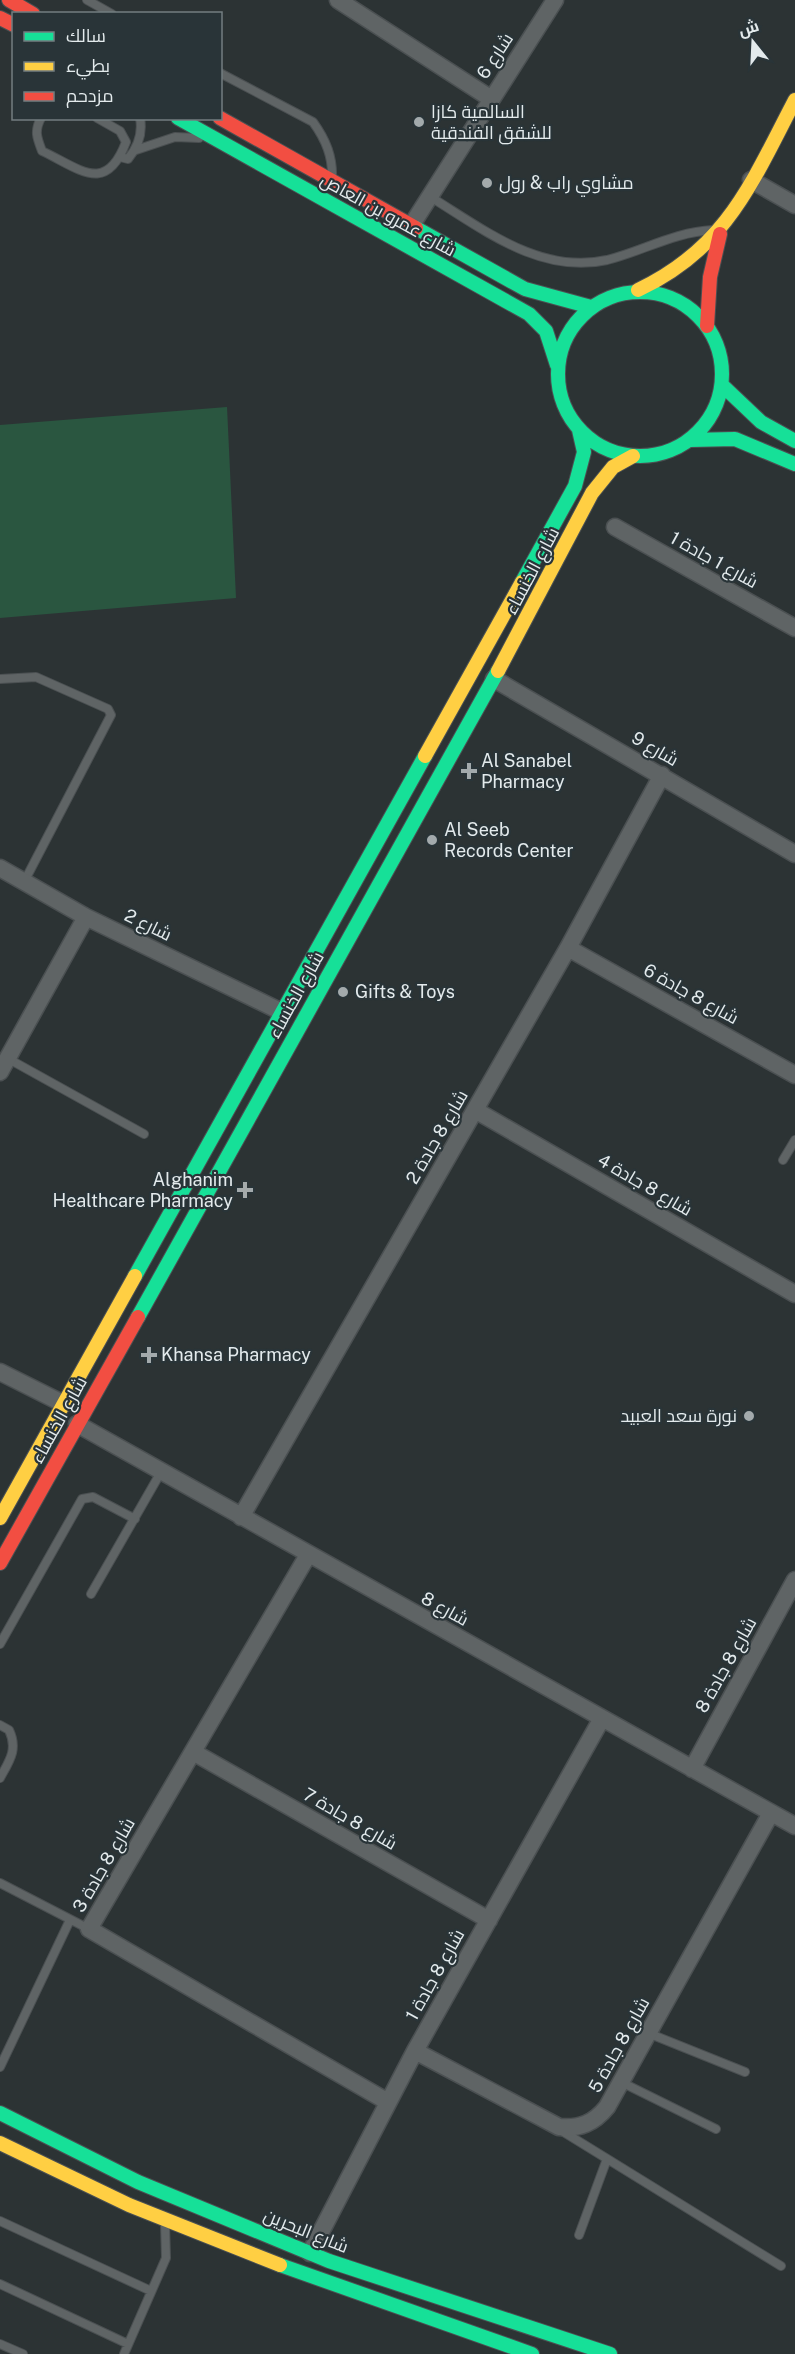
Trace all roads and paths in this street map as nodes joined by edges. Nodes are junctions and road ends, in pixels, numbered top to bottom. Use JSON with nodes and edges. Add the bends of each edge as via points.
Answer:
{"nodes":[{"id":1,"x":87,"y":0,"type":"edge"},
{"id":2,"x":338,"y":0,"type":"edge"},
{"id":3,"x":555,"y":0,"type":"edge"},
{"id":4,"x":13,"y":1,"type":"edge"},
{"id":5,"x":30,"y":12,"type":"edge"},
{"id":6,"x":108,"y":12,"type":"edge"},
{"id":7,"x":222,"y":74,"type":"edge"},
{"id":8,"x":490,"y":98,"type":"junction"},
{"id":9,"x":795,"y":100,"type":"edge"},
{"id":10,"x":222,"y":119,"type":"edge"},
{"id":11,"x":39,"y":120,"type":"edge"},
{"id":12,"x":101,"y":120,"type":"edge"},
{"id":13,"x":140,"y":120,"type":"edge"},
{"id":14,"x":181,"y":120,"type":"edge"},
{"id":15,"x":212,"y":138,"type":"junction"},
{"id":16,"x":136,"y":150,"type":"junction"},
{"id":17,"x":120,"y":157,"type":"junction"},
{"id":18,"x":751,"y":180,"type":"junction"},
{"id":19,"x":332,"y":183,"type":"junction"},
{"id":20,"x":429,"y":196,"type":"junction"},
{"id":21,"x":795,"y":205,"type":"edge"},
{"id":22,"x":411,"y":226,"type":"junction"},
{"id":23,"x":721,"y":230,"type":"junction"},
{"id":24,"x":633,"y":292,"type":"junction"},
{"id":25,"x":591,"y":307,"type":"junction"},
{"id":26,"x":707,"y":326,"type":"junction"},
{"id":27,"x":557,"y":365,"type":"junction"},
{"id":28,"x":722,"y":385,"type":"junction"},
{"id":29,"x":579,"y":430,"type":"junction"},
{"id":30,"x":690,"y":440,"type":"junction"},
{"id":31,"x":795,"y":441,"type":"edge"},
{"id":32,"x":633,"y":456,"type":"junction"},
{"id":33,"x":795,"y":464,"type":"edge"},
{"id":34,"x":615,"y":527,"type":"dead end"},
{"id":35,"x":795,"y":628,"type":"edge"},
{"id":36,"x":0,"y":679,"type":"edge"},
{"id":37,"x":494,"y":680,"type":"junction"},
{"id":38,"x":662,"y":775,"type":"junction"},
{"id":39,"x":795,"y":854,"type":"edge"},
{"id":40,"x":0,"y":868,"type":"edge"},
{"id":41,"x":24,"y":882,"type":"junction"},
{"id":42,"x":86,"y":917,"type":"junction"},
{"id":43,"x":568,"y":948,"type":"junction"},
{"id":44,"x":282,"y":1012,"type":"junction"},
{"id":45,"x":4,"y":1065,"type":"edge"},
{"id":46,"x":795,"y":1075,"type":"edge"},
{"id":47,"x":475,"y":1110,"type":"junction"},
{"id":48,"x":144,"y":1134,"type":"dead end"},
{"id":49,"x":795,"y":1140,"type":"edge"},
{"id":50,"x":783,"y":1160,"type":"dead end"},
{"id":51,"x":795,"y":1294,"type":"edge"},
{"id":52,"x":0,"y":1372,"type":"edge"},
{"id":53,"x":64,"y":1404,"type":"junction"},
{"id":54,"x":78,"y":1424,"type":"junction"},
{"id":55,"x":161,"y":1472,"type":"junction"},
{"id":56,"x":241,"y":1517,"type":"junction"},
{"id":57,"x":0,"y":1518,"type":"edge"},
{"id":58,"x":135,"y":1519,"type":"junction"},
{"id":59,"x":308,"y":1555,"type":"junction"},
{"id":60,"x":0,"y":1563,"type":"edge"},
{"id":61,"x":795,"y":1580,"type":"edge"},
{"id":62,"x":91,"y":1594,"type":"dead end"},
{"id":63,"x":0,"y":1644,"type":"edge"},
{"id":64,"x":601,"y":1720,"type":"junction"},
{"id":65,"x":0,"y":1725,"type":"edge"},
{"id":66,"x":193,"y":1752,"type":"junction"},
{"id":67,"x":692,"y":1770,"type":"junction"},
{"id":68,"x":0,"y":1778,"type":"edge"},
{"id":69,"x":771,"y":1813,"type":"junction"},
{"id":70,"x":795,"y":1826,"type":"edge"},
{"id":71,"x":0,"y":1882,"type":"edge"},
{"id":72,"x":70,"y":1920,"type":"junction"},
{"id":73,"x":489,"y":1920,"type":"junction"},
{"id":74,"x":89,"y":1929,"type":"junction"},
{"id":75,"x":648,"y":2033,"type":"junction"},
{"id":76,"x":416,"y":2050,"type":"junction"},
{"id":77,"x":0,"y":2067,"type":"edge"},
{"id":78,"x":744,"y":2072,"type":"dead end"},
{"id":79,"x":621,"y":2082,"type":"junction"},
{"id":80,"x":388,"y":2102,"type":"junction"},
{"id":81,"x":0,"y":2113,"type":"edge"},
{"id":82,"x":549,"y":2122,"type":"junction"},
{"id":83,"x":716,"y":2129,"type":"dead end"},
{"id":84,"x":0,"y":2143,"type":"edge"},
{"id":85,"x":607,"y":2159,"type":"junction"},
{"id":86,"x":165,"y":2220,"type":"junction"},
{"id":87,"x":0,"y":2221,"type":"edge"},
{"id":88,"x":579,"y":2235,"type":"dead end"},
{"id":89,"x":310,"y":2253,"type":"junction"},
{"id":90,"x":781,"y":2266,"type":"dead end"},
{"id":91,"x":0,"y":2284,"type":"edge"},
{"id":92,"x":151,"y":2291,"type":"junction"},
{"id":93,"x":0,"y":2344,"type":"edge"},
{"id":94,"x":128,"y":2344,"type":"junction"},
{"id":95,"x":23,"y":2354,"type":"edge"},
{"id":96,"x":124,"y":2354,"type":"edge"},
{"id":97,"x":532,"y":2354,"type":"edge"},
{"id":98,"x":610,"y":2354,"type":"edge"}],
"edges":[{"from":1,"to":6,"type":"lane"},
{"from":2,"to":8,"type":"street"},
{"from":3,"to":8,"type":"street","name":"شارع 6"},
{"from":4,"to":5,"type":"street"},
{"from":7,"to":19,"type":"lane","via":[[313,122],[333,163]]},
{"from":8,"to":20,"type":"street","name":"شارع 6"},
{"from":9,"to":18,"type":"street"},
{"from":10,"to":19,"type":"street","name":"شارع عمرو بن العاص"},
{"from":11,"to":17,"type":"lane","via":[[36,137],[42,151],[93,175],[103,174]]},
{"from":12,"to":17,"type":"lane","via":[[120,131],[126,142]]},
{"from":13,"to":16,"type":"lane","via":[[142,130]]},
{"from":14,"to":15,"type":"street","name":"شارع عمرو بن العاص"},
{"from":15,"to":16,"type":"lane","via":[[175,137]]},
{"from":15,"to":27,"type":"street","name":"شارع عمرو بن العاص","via":[[529,314],[546,331]]},
{"from":16,"to":17,"type":"lane","via":[[128,159]]},
{"from":18,"to":21,"type":"street"},
{"from":18,"to":23,"type":"street"},
{"from":19,"to":22,"type":"street","name":"شارع عمرو بن العاص"},
{"from":20,"to":22,"type":"street","name":"شارع 6"},
{"from":20,"to":23,"type":"lane","via":[[508,244],[557,263],[607,260],[676,235]]},
{"from":22,"to":25,"type":"street","name":"شارع عمرو بن العاص","via":[[525,289]]},
{"from":23,"to":24,"type":"street","via":[[682,269]]},
{"from":23,"to":26,"type":"street","via":[[710,277]]},
{"from":24,"to":25,"type":"street"},
{"from":24,"to":26,"type":"street","via":[[670,298],[687,306]]},
{"from":25,"to":27,"type":"street","via":[[568,333]]},
{"from":26,"to":28,"type":"street","via":[[720,354]]},
{"from":27,"to":29,"type":"street","via":[[561,400]]},
{"from":28,"to":30,"type":"street","via":[[705,425]]},
{"from":28,"to":31,"type":"street","via":[[761,422]]},
{"from":29,"to":32,"type":"street","via":[[594,443]]},
{"from":29,"to":44,"type":"street","name":"شارع الخنساء","via":[[584,452],[575,486]]},
{"from":30,"to":32,"type":"street","via":[[663,453]]},
{"from":30,"to":33,"type":"street","via":[[735,439]]},
{"from":32,"to":37,"type":"street","name":"شارع الخنساء","via":[[613,467],[592,493]]},
{"from":34,"to":35,"type":"street","name":"شارع 1 جادة 1"},
{"from":36,"to":41,"type":"lane","via":[[36,677],[108,708],[111,715]]},
{"from":37,"to":38,"type":"street","name":"شارع 9"},
{"from":37,"to":54,"type":"street","name":"شارع الخنساء"},
{"from":38,"to":39,"type":"street","name":"شارع 9"},
{"from":38,"to":43,"type":"street","name":"شارع 8 جادة 2"},
{"from":40,"to":41,"type":"street","name":"شارع 2"},
{"from":41,"to":42,"type":"street","name":"شارع 2"},
{"from":42,"to":44,"type":"street","name":"شارع 2"},
{"from":42,"to":45,"type":"street"},
{"from":43,"to":46,"type":"street","name":"شارع 8 جادة 6"},
{"from":43,"to":47,"type":"street","name":"شارع 8 جادة 2"},
{"from":44,"to":53,"type":"street","name":"شارع الخنساء"},
{"from":45,"to":48,"type":"lane"},
{"from":47,"to":51,"type":"street","name":"شارع 8 جادة 4"},
{"from":47,"to":56,"type":"street","name":"شارع 8 جادة 2"},
{"from":49,"to":50,"type":"lane"},
{"from":52,"to":53,"type":"street"},
{"from":53,"to":57,"type":"street","name":"شارع الخنساء"},
{"from":54,"to":55,"type":"street","name":"شارع 8"},
{"from":54,"to":60,"type":"street","name":"شارع الخنساء"},
{"from":55,"to":56,"type":"street","name":"شارع 8"},
{"from":55,"to":58,"type":"lane"},
{"from":56,"to":59,"type":"street","name":"شارع 8"},
{"from":58,"to":62,"type":"lane"},
{"from":58,"to":63,"type":"lane","via":[[93,1497],[82,1499]]},
{"from":59,"to":64,"type":"street","name":"شارع 8"},
{"from":59,"to":66,"type":"street","name":"شارع 8 جادة 3"},
{"from":61,"to":67,"type":"street","name":"شارع 8 جادة 8"},
{"from":64,"to":67,"type":"street","name":"شارع 8"},
{"from":64,"to":73,"type":"street","name":"شارع 8 جادة 1"},
{"from":65,"to":68,"type":"lane","via":[[9,1730],[15,1743]]},
{"from":66,"to":73,"type":"street","name":"شارع 8 جادة 7"},
{"from":66,"to":74,"type":"street","name":"شارع 8 جادة 3"},
{"from":67,"to":69,"type":"street","name":"شارع 8"},
{"from":69,"to":70,"type":"street","name":"شارع 8"},
{"from":69,"to":75,"type":"street","name":"شارع 8 جادة 5"},
{"from":71,"to":72,"type":"lane"},
{"from":72,"to":74,"type":"lane"},
{"from":72,"to":77,"type":"lane"},
{"from":73,"to":76,"type":"street","name":"شارع 8 جادة 1"},
{"from":74,"to":80,"type":"street","name":"شارع 8 جادة 3"},
{"from":75,"to":78,"type":"lane"},
{"from":75,"to":79,"type":"street","name":"شارع 8 جادة 5"},
{"from":76,"to":80,"type":"street","name":"شارع 8 جادة 1"},
{"from":76,"to":82,"type":"street","name":"شارع 8 جادة 5"},
{"from":79,"to":82,"type":"street","name":"شارع 8 جادة 5","via":[[607,2107],[591,2122],[570,2128]]},
{"from":79,"to":83,"type":"lane"},
{"from":80,"to":89,"type":"street","name":"شارع 8 جادة 1"},
{"from":81,"to":89,"type":"street","name":"شارع البحرين","via":[[138,2182]]},
{"from":82,"to":85,"type":"lane"},
{"from":84,"to":86,"type":"street","name":"شارع البحرين","via":[[66,2179]]},
{"from":85,"to":88,"type":"lane"},
{"from":85,"to":90,"type":"lane"},
{"from":86,"to":92,"type":"lane","via":[[166,2258]]},
{"from":86,"to":97,"type":"street","name":"شارع البحرين"},
{"from":87,"to":92,"type":"lane"},
{"from":89,"to":98,"type":"street","name":"شارع البحرين"},
{"from":91,"to":94,"type":"lane"},
{"from":92,"to":94,"type":"lane"},
{"from":93,"to":95,"type":"lane"},
{"from":94,"to":96,"type":"lane"}]}
